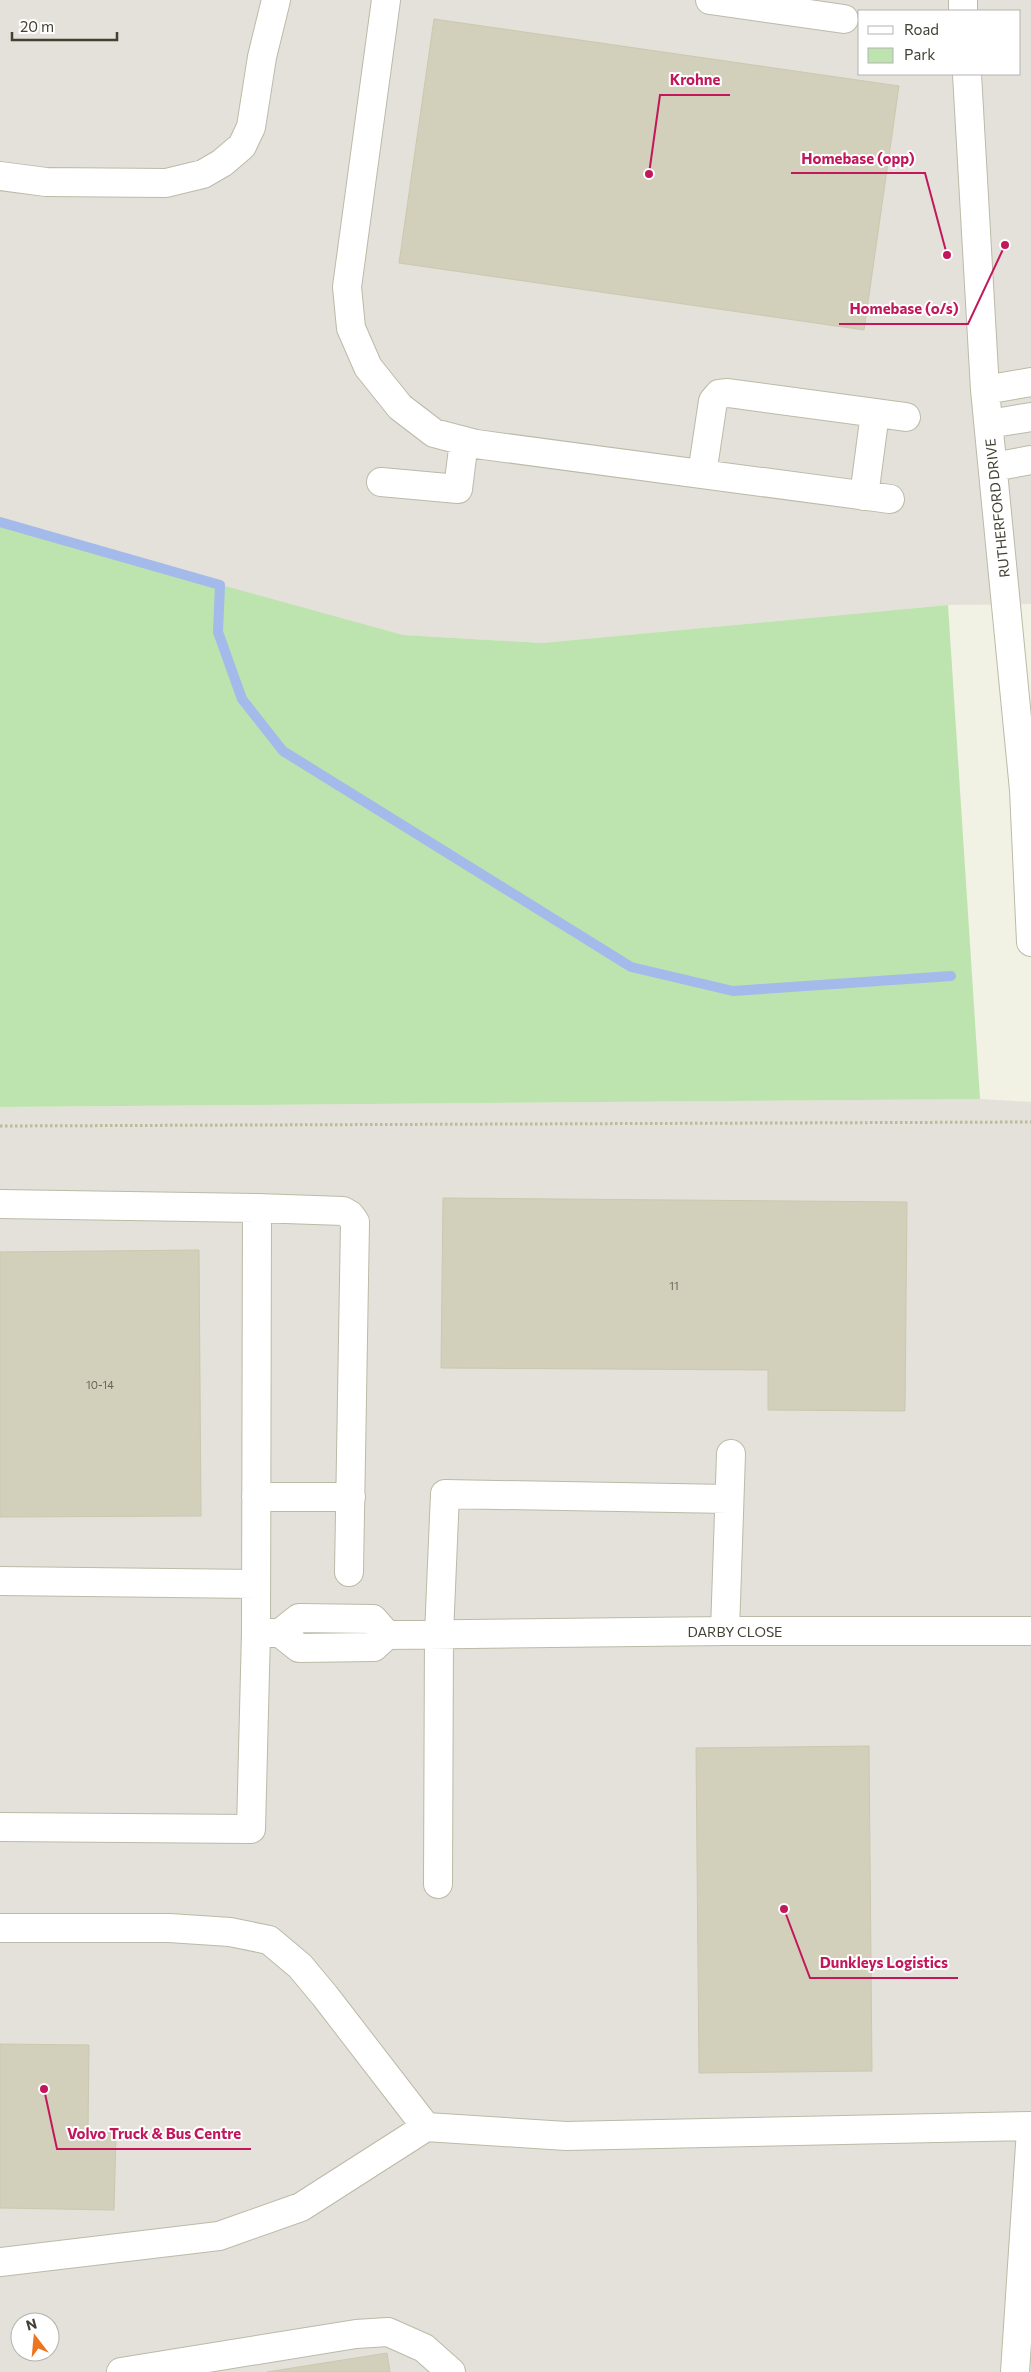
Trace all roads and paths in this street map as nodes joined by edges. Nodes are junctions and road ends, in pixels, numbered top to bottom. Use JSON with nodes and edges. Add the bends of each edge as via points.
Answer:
{"nodes":[{"id":1,"x":276,"y":0,"type":"edge"},
{"id":2,"x":386,"y":0,"type":"edge"},
{"id":3,"x":710,"y":0,"type":"edge"},
{"id":4,"x":844,"y":19,"type":"dead end"},
{"id":5,"x":967,"y":75,"type":"edge"},
{"id":6,"x":0,"y":176,"type":"edge"},
{"id":7,"x":1031,"y":382,"type":"edge"},
{"id":8,"x":985,"y":390,"type":"junction"},
{"id":9,"x":875,"y":413,"type":"junction"},
{"id":10,"x":906,"y":417,"type":"dead end"},
{"id":11,"x":1031,"y":417,"type":"edge"},
{"id":12,"x":989,"y":424,"type":"junction"},
{"id":13,"x":464,"y":441,"type":"junction"},
{"id":14,"x":1031,"y":460,"type":"edge"},
{"id":15,"x":993,"y":467,"type":"junction"},
{"id":16,"x":702,"y":474,"type":"junction"},
{"id":17,"x":381,"y":482,"type":"dead end"},
{"id":18,"x":1031,"y":942,"type":"edge"},
{"id":19,"x":1031,"y":1122,"type":"edge"},
{"id":20,"x":0,"y":1126,"type":"edge"},
{"id":21,"x":0,"y":1204,"type":"edge"},
{"id":22,"x":257,"y":1208,"type":"junction"},
{"id":23,"x":730,"y":1454,"type":"dead end"},
{"id":24,"x":256,"y":1497,"type":"junction"},
{"id":25,"x":350,"y":1497,"type":"junction"},
{"id":26,"x":729,"y":1499,"type":"junction"},
{"id":27,"x":349,"y":1572,"type":"dead end"},
{"id":28,"x":0,"y":1581,"type":"edge"},
{"id":29,"x":256,"y":1584,"type":"junction"},
{"id":30,"x":725,"y":1630,"type":"junction"},
{"id":31,"x":1031,"y":1631,"type":"edge"},
{"id":32,"x":268,"y":1633,"type":"junction"},
{"id":33,"x":439,"y":1634,"type":"junction"},
{"id":34,"x":0,"y":1827,"type":"edge"},
{"id":35,"x":438,"y":1884,"type":"dead end"},
{"id":36,"x":0,"y":1928,"type":"edge"},
{"id":37,"x":1031,"y":2126,"type":"edge"},
{"id":38,"x":426,"y":2128,"type":"junction"},
{"id":39,"x":1031,"y":2130,"type":"edge"},
{"id":40,"x":0,"y":2262,"type":"edge"},
{"id":41,"x":121,"y":2372,"type":"edge"},
{"id":42,"x":451,"y":2372,"type":"edge"},
{"id":43,"x":1015,"y":2372,"type":"edge"}],
"edges":[{"from":1,"to":6,"type":"street","via":[[262,57],[251,127],[242,146],[222,163],[203,174],[166,183],[46,182]]},
{"from":2,"to":13,"type":"street","via":[[347,287],[351,328],[368,367],[400,407],[434,433]]},
{"from":3,"to":4,"type":"street"},
{"from":5,"to":8,"type":"street","name":"RUTHERFORD DRIVE"},
{"from":7,"to":8,"type":"street"},
{"from":8,"to":12,"type":"street","name":"RUTHERFORD DRIVE"},
{"from":9,"to":10,"type":"street"},
{"from":9,"to":16,"type":"street","via":[[728,392],[719,394],[713,401]]},
{"from":9,"to":16,"type":"street","via":[[877,498]]},
{"from":11,"to":12,"type":"street"},
{"from":12,"to":15,"type":"street","name":"RUTHERFORD DRIVE"},
{"from":13,"to":16,"type":"street"},
{"from":13,"to":17,"type":"street","via":[[458,489]]},
{"from":14,"to":15,"type":"street"},
{"from":15,"to":18,"type":"street","name":"RUTHERFORD DRIVE","via":[[1024,790]]},
{"from":19,"to":20,"type":"path"},
{"from":21,"to":22,"type":"street"},
{"from":22,"to":24,"type":"street"},
{"from":22,"to":25,"type":"street","via":[[343,1211],[355,1222]]},
{"from":23,"to":26,"type":"street"},
{"from":24,"to":25,"type":"street"},
{"from":24,"to":29,"type":"street"},
{"from":25,"to":27,"type":"street"},
{"from":26,"to":30,"type":"street"},
{"from":26,"to":33,"type":"street","via":[[444,1494]]},
{"from":28,"to":29,"type":"street"},
{"from":29,"to":32,"type":"street"},
{"from":30,"to":31,"type":"street","name":"DARBY CLOSE"},
{"from":30,"to":33,"type":"street","name":"DARBY CLOSE"},
{"from":32,"to":33,"type":"street","name":"DARBY CLOSE","via":[[299,1648],[374,1647],[387,1635]]},
{"from":32,"to":34,"type":"street","via":[[251,1829]]},
{"from":33,"to":35,"type":"street"},
{"from":36,"to":38,"type":"street","via":[[169,1928],[230,1932],[270,1940],[300,1966],[325,1996]]},
{"from":37,"to":38,"type":"street","via":[[566,2136]]},
{"from":38,"to":40,"type":"street","via":[[301,2207],[219,2236]]},
{"from":39,"to":43,"type":"street"},
{"from":41,"to":42,"type":"street","via":[[356,2334],[388,2332],[424,2348]]}]}
